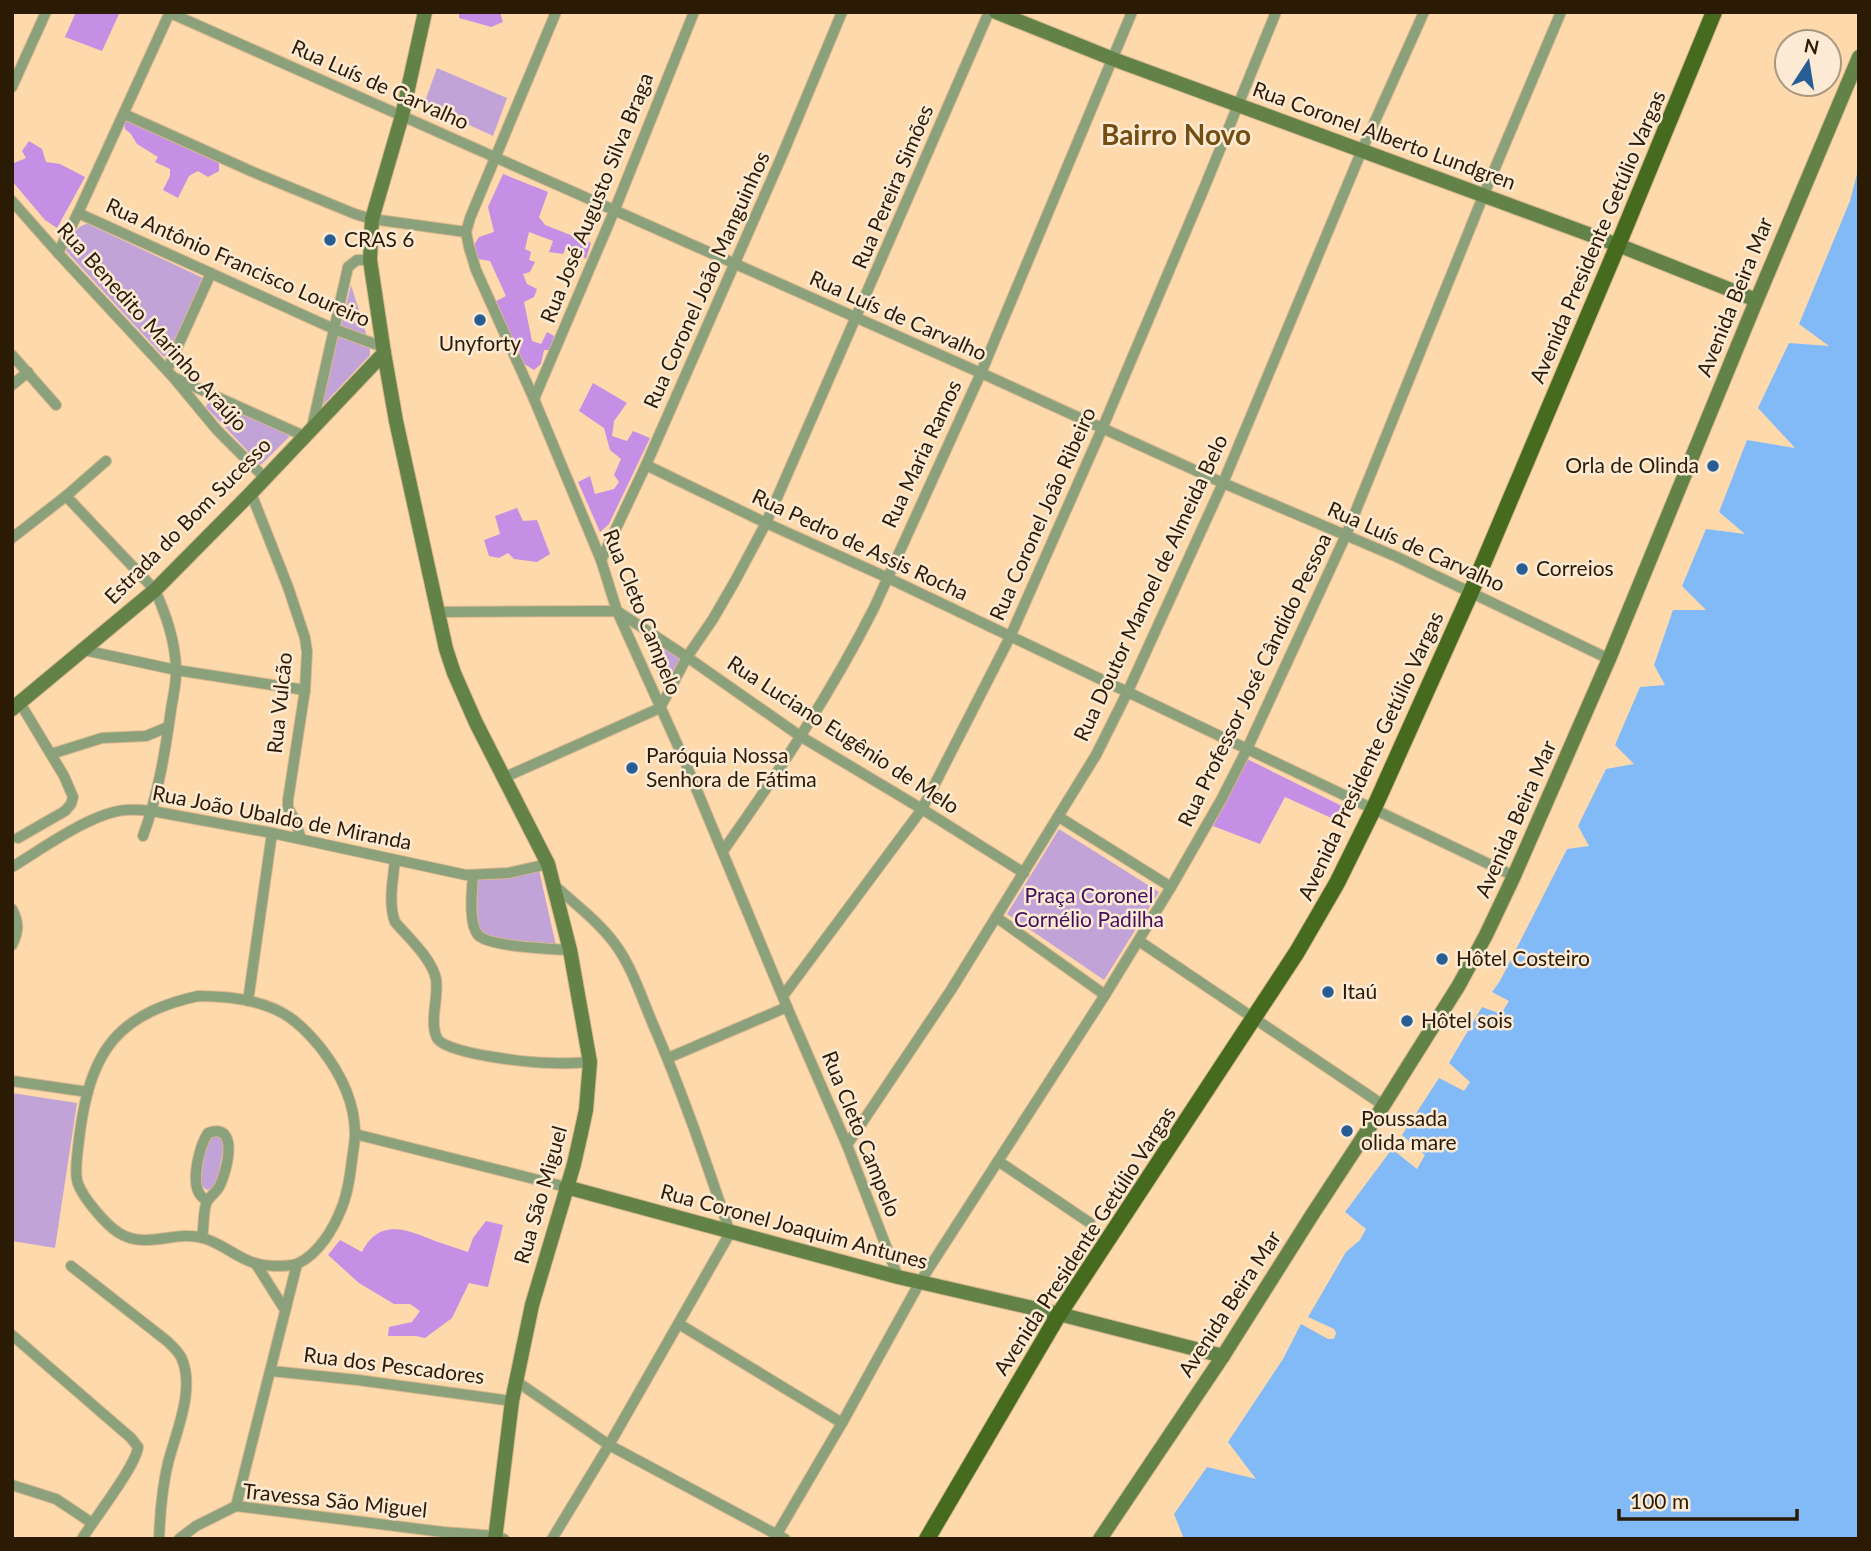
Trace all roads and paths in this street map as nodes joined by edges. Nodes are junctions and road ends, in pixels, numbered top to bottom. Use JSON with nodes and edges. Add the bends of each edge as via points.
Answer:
{"nodes":[{"id":1,"x":46,"y":12,"type":"edge"},
{"id":2,"x":169,"y":12,"type":"edge"},
{"id":3,"x":425,"y":12,"type":"edge"},
{"id":4,"x":556,"y":12,"type":"edge"},
{"id":5,"x":694,"y":12,"type":"edge"},
{"id":6,"x":842,"y":12,"type":"edge"},
{"id":7,"x":989,"y":12,"type":"edge"},
{"id":8,"x":996,"y":12,"type":"edge"},
{"id":9,"x":1132,"y":12,"type":"edge"},
{"id":10,"x":1276,"y":12,"type":"edge"},
{"id":11,"x":1424,"y":12,"type":"edge"},
{"id":12,"x":1561,"y":12,"type":"edge"},
{"id":13,"x":1713,"y":12,"type":"edge"},
{"id":14,"x":1859,"y":57,"type":"edge"},
{"id":15,"x":1113,"y":59,"type":"junction"},
{"id":16,"x":12,"y":87,"type":"edge"},
{"id":17,"x":1238,"y":106,"type":"junction"},
{"id":18,"x":124,"y":114,"type":"junction"},
{"id":19,"x":402,"y":116,"type":"junction"},
{"id":20,"x":1362,"y":150,"type":"junction"},
{"id":21,"x":496,"y":157,"type":"junction"},
{"id":22,"x":1484,"y":194,"type":"junction"},
{"id":23,"x":12,"y":201,"type":"edge"},
{"id":24,"x":615,"y":209,"type":"junction"},
{"id":25,"x":78,"y":213,"type":"junction"},
{"id":26,"x":372,"y":219,"type":"junction"},
{"id":27,"x":466,"y":232,"type":"junction"},
{"id":28,"x":1618,"y":244,"type":"junction"},
{"id":29,"x":58,"y":253,"type":"junction"},
{"id":30,"x":370,"y":260,"type":"junction"},
{"id":31,"x":734,"y":264,"type":"junction"},
{"id":32,"x":211,"y":273,"type":"junction"},
{"id":33,"x":1756,"y":300,"type":"junction"},
{"id":34,"x":856,"y":319,"type":"junction"},
{"id":35,"x":334,"y":329,"type":"junction"},
{"id":36,"x":383,"y":350,"type":"junction"},
{"id":37,"x":12,"y":355,"type":"edge"},
{"id":38,"x":28,"y":372,"type":"junction"},
{"id":39,"x":170,"y":373,"type":"junction"},
{"id":40,"x":981,"y":373,"type":"junction"},
{"id":41,"x":12,"y":385,"type":"edge"},
{"id":42,"x":534,"y":399,"type":"junction"},
{"id":43,"x":56,"y":405,"type":"dead end"},
{"id":44,"x":1102,"y":429,"type":"junction"},
{"id":45,"x":308,"y":431,"type":"junction"},
{"id":46,"x":106,"y":461,"type":"dead end"},
{"id":47,"x":646,"y":465,"type":"junction"},
{"id":48,"x":265,"y":478,"type":"junction"},
{"id":49,"x":1223,"y":483,"type":"junction"},
{"id":50,"x":251,"y":493,"type":"junction"},
{"id":51,"x":66,"y":496,"type":"junction"},
{"id":52,"x":766,"y":523,"type":"junction"},
{"id":53,"x":1346,"y":536,"type":"junction"},
{"id":54,"x":12,"y":538,"type":"edge"},
{"id":55,"x":601,"y":560,"type":"junction"},
{"id":56,"x":886,"y":578,"type":"junction"},
{"id":57,"x":155,"y":590,"type":"junction"},
{"id":58,"x":1471,"y":592,"type":"junction"},
{"id":59,"x":617,"y":611,"type":"junction"},
{"id":60,"x":437,"y":612,"type":"junction"},
{"id":61,"x":1010,"y":637,"type":"junction"},
{"id":62,"x":84,"y":650,"type":"junction"},
{"id":63,"x":687,"y":657,"type":"junction"},
{"id":64,"x":1609,"y":659,"type":"junction"},
{"id":65,"x":176,"y":670,"type":"junction"},
{"id":66,"x":305,"y":690,"type":"junction"},
{"id":67,"x":1128,"y":691,"type":"junction"},
{"id":68,"x":16,"y":706,"type":"edge"},
{"id":69,"x":660,"y":708,"type":"junction"},
{"id":70,"x":168,"y":727,"type":"junction"},
{"id":71,"x":800,"y":736,"type":"junction"},
{"id":72,"x":1247,"y":749,"type":"junction"},
{"id":73,"x":51,"y":754,"type":"junction"},
{"id":74,"x":503,"y":778,"type":"junction"},
{"id":75,"x":1374,"y":808,"type":"junction"},
{"id":76,"x":922,"y":809,"type":"junction"},
{"id":77,"x":152,"y":811,"type":"junction"},
{"id":78,"x":1059,"y":817,"type":"junction"},
{"id":79,"x":272,"y":834,"type":"junction"},
{"id":80,"x":143,"y":836,"type":"dead end"},
{"id":81,"x":18,"y":838,"type":"dead end"},
{"id":82,"x":300,"y":839,"type":"junction"},
{"id":83,"x":723,"y":851,"type":"junction"},
{"id":84,"x":395,"y":860,"type":"junction"},
{"id":85,"x":548,"y":864,"type":"junction"},
{"id":86,"x":12,"y":867,"type":"edge"},
{"id":87,"x":1024,"y":873,"type":"junction"},
{"id":88,"x":473,"y":875,"type":"junction"},
{"id":89,"x":1514,"y":876,"type":"junction"},
{"id":90,"x":554,"y":885,"type":"junction"},
{"id":91,"x":1171,"y":887,"type":"junction"},
{"id":92,"x":12,"y":909,"type":"edge"},
{"id":93,"x":996,"y":917,"type":"junction"},
{"id":94,"x":1139,"y":941,"type":"junction"},
{"id":95,"x":14,"y":942,"type":"edge"},
{"id":96,"x":570,"y":950,"type":"junction"},
{"id":97,"x":1105,"y":995,"type":"junction"},
{"id":98,"x":248,"y":1001,"type":"junction"},
{"id":99,"x":785,"y":1001,"type":"junction"},
{"id":100,"x":1253,"y":1019,"type":"junction"},
{"id":101,"x":668,"y":1058,"type":"junction"},
{"id":102,"x":590,"y":1062,"type":"junction"},
{"id":103,"x":12,"y":1081,"type":"edge"},
{"id":104,"x":88,"y":1092,"type":"junction"},
{"id":105,"x":1383,"y":1105,"type":"junction"},
{"id":106,"x":355,"y":1134,"type":"junction"},
{"id":107,"x":847,"y":1145,"type":"junction"},
{"id":108,"x":998,"y":1161,"type":"junction"},
{"id":109,"x":566,"y":1187,"type":"junction"},
{"id":110,"x":207,"y":1201,"type":"junction"},
{"id":111,"x":1090,"y":1223,"type":"dead end"},
{"id":112,"x":730,"y":1233,"type":"junction"},
{"id":113,"x":202,"y":1238,"type":"junction"},
{"id":114,"x":256,"y":1264,"type":"junction"},
{"id":115,"x":297,"y":1264,"type":"junction"},
{"id":116,"x":71,"y":1266,"type":"dead end"},
{"id":117,"x":898,"y":1277,"type":"junction"},
{"id":118,"x":920,"y":1282,"type":"junction"},
{"id":119,"x":285,"y":1310,"type":"junction"},
{"id":120,"x":1059,"y":1314,"type":"junction"},
{"id":121,"x":680,"y":1324,"type":"junction"},
{"id":122,"x":12,"y":1335,"type":"edge"},
{"id":123,"x":1223,"y":1356,"type":"junction"},
{"id":124,"x":271,"y":1371,"type":"junction"},
{"id":125,"x":516,"y":1381,"type":"junction"},
{"id":126,"x":512,"y":1401,"type":"junction"},
{"id":127,"x":842,"y":1423,"type":"junction"},
{"id":128,"x":609,"y":1445,"type":"junction"},
{"id":129,"x":12,"y":1485,"type":"edge"},
{"id":130,"x":236,"y":1506,"type":"junction"},
{"id":131,"x":92,"y":1522,"type":"junction"},
{"id":132,"x":778,"y":1537,"type":"edge"},
{"id":133,"x":498,"y":1538,"type":"edge"},
{"id":134,"x":82,"y":1539,"type":"edge"},
{"id":135,"x":159,"y":1539,"type":"edge"},
{"id":136,"x":179,"y":1539,"type":"edge"},
{"id":137,"x":552,"y":1539,"type":"edge"},
{"id":138,"x":927,"y":1539,"type":"edge"},
{"id":139,"x":1100,"y":1539,"type":"edge"}],
"edges":[{"from":1,"to":16,"type":"street"},
{"from":2,"to":18,"type":"street"},
{"from":2,"to":19,"type":"street","name":"Rua Luís de Carvalho"},
{"from":3,"to":19,"type":"main road","name":"Rua São Miguel"},
{"from":4,"to":21,"type":"street"},
{"from":5,"to":24,"type":"street","name":"Rua José Augusto Silva Braga"},
{"from":6,"to":31,"type":"street","name":"Rua Coronel João Manguinhos"},
{"from":7,"to":34,"type":"street","name":"Rua Pereira Simões"},
{"from":8,"to":15,"type":"main road","name":"Rua Coronel Alberto Lundgren"},
{"from":9,"to":15,"type":"street","name":"Rua Maria Ramos"},
{"from":10,"to":17,"type":"street","name":"Rua Coronel João Ribeiro"},
{"from":11,"to":20,"type":"street","name":"Rua Doutor Manoel de Almeida Belo"},
{"from":12,"to":22,"type":"street","name":"Rua Professor José Cândido Pessoa"},
{"from":13,"to":28,"type":"main road","name":"Avenida Presidente Getúlio Vargas"},
{"from":14,"to":33,"type":"main road","name":"Avenida Beira Mar"},
{"from":15,"to":17,"type":"main road","name":"Rua Coronel Alberto Lundgren"},
{"from":15,"to":40,"type":"street","name":"Rua Maria Ramos"},
{"from":17,"to":20,"type":"main road","name":"Rua Coronel Alberto Lundgren"},
{"from":17,"to":44,"type":"street","name":"Rua Coronel João Ribeiro"},
{"from":18,"to":25,"type":"street"},
{"from":18,"to":26,"type":"street"},
{"from":19,"to":21,"type":"street","name":"Rua Luís de Carvalho"},
{"from":19,"to":26,"type":"main road","name":"Rua São Miguel"},
{"from":20,"to":22,"type":"main road","name":"Rua Coronel Alberto Lundgren"},
{"from":20,"to":49,"type":"street","name":"Rua Doutor Manoel de Almeida Belo"},
{"from":21,"to":24,"type":"street","name":"Rua Luís de Carvalho"},
{"from":21,"to":27,"type":"street"},
{"from":22,"to":28,"type":"main road","name":"Rua Coronel Alberto Lundgren"},
{"from":22,"to":53,"type":"street","name":"Rua Professor José Cândido Pessoa"},
{"from":23,"to":29,"type":"street","name":"Rua Benedito Marinho Araújo"},
{"from":24,"to":31,"type":"street","name":"Rua Luís de Carvalho"},
{"from":24,"to":42,"type":"street","name":"Rua José Augusto Silva Braga"},
{"from":25,"to":29,"type":"street"},
{"from":25,"to":32,"type":"street","name":"Rua Antônio Francisco Loureiro"},
{"from":26,"to":27,"type":"street"},
{"from":26,"to":30,"type":"main road","name":"Rua São Miguel"},
{"from":27,"to":42,"type":"street","name":"Rua Cleto Campelo","via":[[476,270]]},
{"from":28,"to":33,"type":"main road","name":"Rua Coronel Alberto Lundgren"},
{"from":28,"to":58,"type":"main road","name":"Avenida Presidente Getúlio Vargas"},
{"from":29,"to":39,"type":"street","name":"Rua Benedito Marinho Araújo"},
{"from":30,"to":35,"type":"street","via":[[357,260],[348,267]]},
{"from":30,"to":36,"type":"main road","name":"Rua São Miguel"},
{"from":31,"to":34,"type":"street","name":"Rua Luís de Carvalho"},
{"from":31,"to":47,"type":"street","name":"Rua Coronel João Manguinhos"},
{"from":32,"to":35,"type":"street","name":"Rua Antônio Francisco Loureiro"},
{"from":32,"to":39,"type":"street"},
{"from":33,"to":64,"type":"main road","name":"Avenida Beira Mar"},
{"from":34,"to":40,"type":"street","name":"Rua Luís de Carvalho"},
{"from":34,"to":52,"type":"street","name":"Rua Pereira Simões"},
{"from":35,"to":36,"type":"street","name":"Rua Antônio Francisco Loureiro"},
{"from":35,"to":45,"type":"street"},
{"from":36,"to":45,"type":"main road","name":"Estrada do Bom Sucesso"},
{"from":36,"to":60,"type":"main road","name":"Rua São Miguel"},
{"from":37,"to":38,"type":"street"},
{"from":38,"to":41,"type":"street"},
{"from":38,"to":43,"type":"street"},
{"from":39,"to":45,"type":"street"},
{"from":39,"to":48,"type":"street","name":"Rua Benedito Marinho Araújo"},
{"from":40,"to":44,"type":"street","name":"Rua Luís de Carvalho"},
{"from":40,"to":56,"type":"street","name":"Rua Maria Ramos"},
{"from":42,"to":55,"type":"street","name":"Rua Cleto Campelo"},
{"from":44,"to":49,"type":"street","name":"Rua Luís de Carvalho"},
{"from":44,"to":61,"type":"street","name":"Rua Coronel João Ribeiro"},
{"from":45,"to":48,"type":"main road","name":"Estrada do Bom Sucesso"},
{"from":46,"to":51,"type":"street"},
{"from":47,"to":52,"type":"street","name":"Rua Pedro de Assis Rocha"},
{"from":47,"to":55,"type":"street","name":"Rua Coronel João Manguinhos"},
{"from":48,"to":50,"type":"main road","name":"Estrada do Bom Sucesso"},
{"from":49,"to":53,"type":"street","name":"Rua Luís de Carvalho"},
{"from":49,"to":67,"type":"street","name":"Rua Doutor Manoel de Almeida Belo"},
{"from":50,"to":57,"type":"main road","name":"Estrada do Bom Sucesso"},
{"from":50,"to":66,"type":"street","name":"Rua Vulcão","via":[[304,638]]},
{"from":51,"to":54,"type":"street"},
{"from":51,"to":57,"type":"street"},
{"from":52,"to":56,"type":"street","name":"Rua Pedro de Assis Rocha"},
{"from":52,"to":63,"type":"street","name":"Rua Pereira Simões"},
{"from":53,"to":58,"type":"street","name":"Rua Luís de Carvalho"},
{"from":53,"to":72,"type":"street","name":"Rua Professor José Cândido Pessoa"},
{"from":55,"to":59,"type":"street","name":"Rua Cleto Campelo"},
{"from":56,"to":61,"type":"street","name":"Rua Pedro de Assis Rocha"},
{"from":56,"to":71,"type":"street","name":"Rua Maria Ramos","via":[[855,646]]},
{"from":57,"to":62,"type":"main road","name":"Estrada do Bom Sucesso"},
{"from":57,"to":65,"type":"street","via":[[172,636]]},
{"from":58,"to":64,"type":"street","name":"Rua Luís de Carvalho"},
{"from":58,"to":75,"type":"main road","name":"Avenida Presidente Getúlio Vargas"},
{"from":59,"to":60,"type":"street"},
{"from":59,"to":63,"type":"street","name":"Rua Luciano Eugênio de Melo"},
{"from":59,"to":69,"type":"street","name":"Rua Cleto Campelo"},
{"from":60,"to":74,"type":"main road","name":"Rua São Miguel","via":[[454,673]]},
{"from":61,"to":67,"type":"street","name":"Rua Pedro de Assis Rocha"},
{"from":61,"to":76,"type":"street","name":"Rua Coronel João Ribeiro"},
{"from":62,"to":65,"type":"street"},
{"from":62,"to":68,"type":"main road","name":"Estrada do Bom Sucesso"},
{"from":63,"to":69,"type":"street","name":"Rua Pereira Simões"},
{"from":63,"to":71,"type":"street","name":"Rua Luciano Eugênio de Melo"},
{"from":64,"to":89,"type":"main road","name":"Avenida Beira Mar"},
{"from":65,"to":66,"type":"street"},
{"from":65,"to":70,"type":"street"},
{"from":66,"to":82,"type":"street","name":"Rua Vulcão","via":[[288,800]]},
{"from":67,"to":72,"type":"street","name":"Rua Pedro de Assis Rocha"},
{"from":67,"to":78,"type":"street","name":"Rua Doutor Manoel de Almeida Belo"},
{"from":68,"to":73,"type":"street"},
{"from":69,"to":74,"type":"street"},
{"from":69,"to":83,"type":"street","name":"Rua Cleto Campelo"},
{"from":70,"to":73,"type":"street","via":[[146,736],[102,738]]},
{"from":70,"to":77,"type":"street"},
{"from":71,"to":76,"type":"street","name":"Rua Luciano Eugênio de Melo"},
{"from":71,"to":83,"type":"street","name":"Rua Maria Ramos"},
{"from":72,"to":75,"type":"street","name":"Rua Pedro de Assis Rocha"},
{"from":72,"to":91,"type":"street","name":"Rua Professor José Cândido Pessoa"},
{"from":73,"to":81,"type":"street","via":[[72,802],[65,811]]},
{"from":74,"to":85,"type":"main road","name":"Rua São Miguel"},
{"from":75,"to":89,"type":"street","name":"Rua Pedro de Assis Rocha"},
{"from":75,"to":100,"type":"main road","name":"Avenida Presidente Getúlio Vargas","via":[[1321,913]]},
{"from":76,"to":87,"type":"street","name":"Rua Luciano Eugênio de Melo"},
{"from":76,"to":99,"type":"street","name":"Rua Coronel João Ribeiro"},
{"from":77,"to":79,"type":"street","name":"Rua João Ubaldo de Miranda"},
{"from":77,"to":80,"type":"street"},
{"from":77,"to":86,"type":"street","name":"Rua João Ubaldo de Miranda","via":[[124,810],[96,817]]},
{"from":78,"to":87,"type":"street","name":"Rua Doutor Manoel de Almeida Belo"},
{"from":78,"to":91,"type":"street"},
{"from":79,"to":82,"type":"street","name":"Rua João Ubaldo de Miranda"},
{"from":79,"to":98,"type":"street"},
{"from":82,"to":84,"type":"street","name":"Rua João Ubaldo de Miranda"},
{"from":83,"to":99,"type":"street","name":"Rua Cleto Campelo"},
{"from":84,"to":88,"type":"street","name":"Rua João Ubaldo de Miranda"},
{"from":84,"to":102,"type":"street","via":[[393,916],[433,970],[435,1028],[442,1045],[521,1060]]},
{"from":85,"to":88,"type":"street","name":"Rua João Ubaldo de Miranda"},
{"from":85,"to":90,"type":"main road","name":"Rua São Miguel"},
{"from":87,"to":93,"type":"street","name":"Rua Doutor Manoel de Almeida Belo"},
{"from":88,"to":96,"type":"street","via":[[472,911],[479,937]]},
{"from":89,"to":105,"type":"main road","name":"Avenida Beira Mar","via":[[1461,980]]},
{"from":90,"to":96,"type":"main road","name":"Rua São Miguel"},
{"from":90,"to":101,"type":"street","via":[[622,954]]},
{"from":91,"to":94,"type":"street","name":"Rua Professor José Cândido Pessoa"},
{"from":92,"to":95,"type":"street","via":[[18,925]]},
{"from":93,"to":97,"type":"street"},
{"from":93,"to":107,"type":"street","name":"Rua Doutor Manoel de Almeida Belo"},
{"from":94,"to":97,"type":"street","name":"Rua Professor José Cândido Pessoa"},
{"from":94,"to":100,"type":"street"},
{"from":96,"to":102,"type":"main road","name":"Rua São Miguel"},
{"from":97,"to":108,"type":"street","name":"Rua Professor José Cândido Pessoa"},
{"from":98,"to":104,"type":"street","via":[[198,996],[151,1011],[114,1040]]},
{"from":98,"to":106,"type":"street","via":[[288,1016],[329,1058],[351,1105]]},
{"from":99,"to":101,"type":"street"},
{"from":99,"to":107,"type":"street","name":"Rua Cleto Campelo"},
{"from":100,"to":105,"type":"street"},
{"from":100,"to":120,"type":"main road","name":"Avenida Presidente Getúlio Vargas"},
{"from":101,"to":112,"type":"street"},
{"from":102,"to":109,"type":"main road","name":"Rua São Miguel","via":[[586,1110]]},
{"from":103,"to":104,"type":"street"},
{"from":104,"to":113,"type":"street","via":[[76,1175],[89,1202],[125,1236],[143,1240]]},
{"from":105,"to":123,"type":"main road","name":"Avenida Beira Mar"},
{"from":106,"to":109,"type":"street","name":"Rua Coronel Joaquim Antunes"},
{"from":106,"to":115,"type":"street","via":[[348,1189],[337,1220],[322,1244]]},
{"from":107,"to":117,"type":"street","name":"Rua Cleto Campelo"},
{"from":108,"to":111,"type":"street"},
{"from":108,"to":118,"type":"street","name":"Rua Professor José Cândido Pessoa"},
{"from":109,"to":112,"type":"main road","name":"Rua Coronel Joaquim Antunes"},
{"from":109,"to":125,"type":"main road","name":"Rua São Miguel"},
{"from":110,"to":110,"type":"street","via":[[219,1187],[228,1157],[228,1138],[218,1131],[205,1137],[197,1170],[198,1192]]},
{"from":110,"to":113,"type":"street"},
{"from":112,"to":117,"type":"main road","name":"Rua Coronel Joaquim Antunes"},
{"from":112,"to":121,"type":"street"},
{"from":113,"to":114,"type":"street"},
{"from":114,"to":115,"type":"street"},
{"from":114,"to":119,"type":"street"},
{"from":115,"to":119,"type":"street"},
{"from":116,"to":135,"type":"street","via":[[167,1341],[183,1363],[184,1405],[163,1484]]},
{"from":117,"to":118,"type":"main road","name":"Rua Coronel Joaquim Antunes"},
{"from":118,"to":120,"type":"main road","name":"Rua Coronel Joaquim Antunes"},
{"from":118,"to":127,"type":"street","name":"Rua Professor José Cândido Pessoa"},
{"from":119,"to":124,"type":"street"},
{"from":120,"to":123,"type":"main road","name":"Rua Coronel Joaquim Antunes"},
{"from":120,"to":138,"type":"main road","name":"Avenida Presidente Getúlio Vargas"},
{"from":121,"to":127,"type":"street"},
{"from":121,"to":128,"type":"street"},
{"from":122,"to":131,"type":"street","via":[[138,1447]]},
{"from":123,"to":139,"type":"main road","name":"Avenida Beira Mar"},
{"from":124,"to":126,"type":"street","name":"Rua dos Pescadores"},
{"from":124,"to":130,"type":"street"},
{"from":125,"to":126,"type":"main road","name":"Rua São Miguel"},
{"from":125,"to":128,"type":"street"},
{"from":126,"to":133,"type":"main road","name":"Rua São Miguel"},
{"from":127,"to":132,"type":"street","name":"Rua Professor José Cândido Pessoa"},
{"from":128,"to":132,"type":"street"},
{"from":128,"to":137,"type":"street"},
{"from":129,"to":131,"type":"street","via":[[56,1499]]},
{"from":130,"to":133,"type":"street","name":"Travessa São Miguel"},
{"from":130,"to":136,"type":"street","name":"Travessa São Miguel"},
{"from":131,"to":134,"type":"street"}]}
